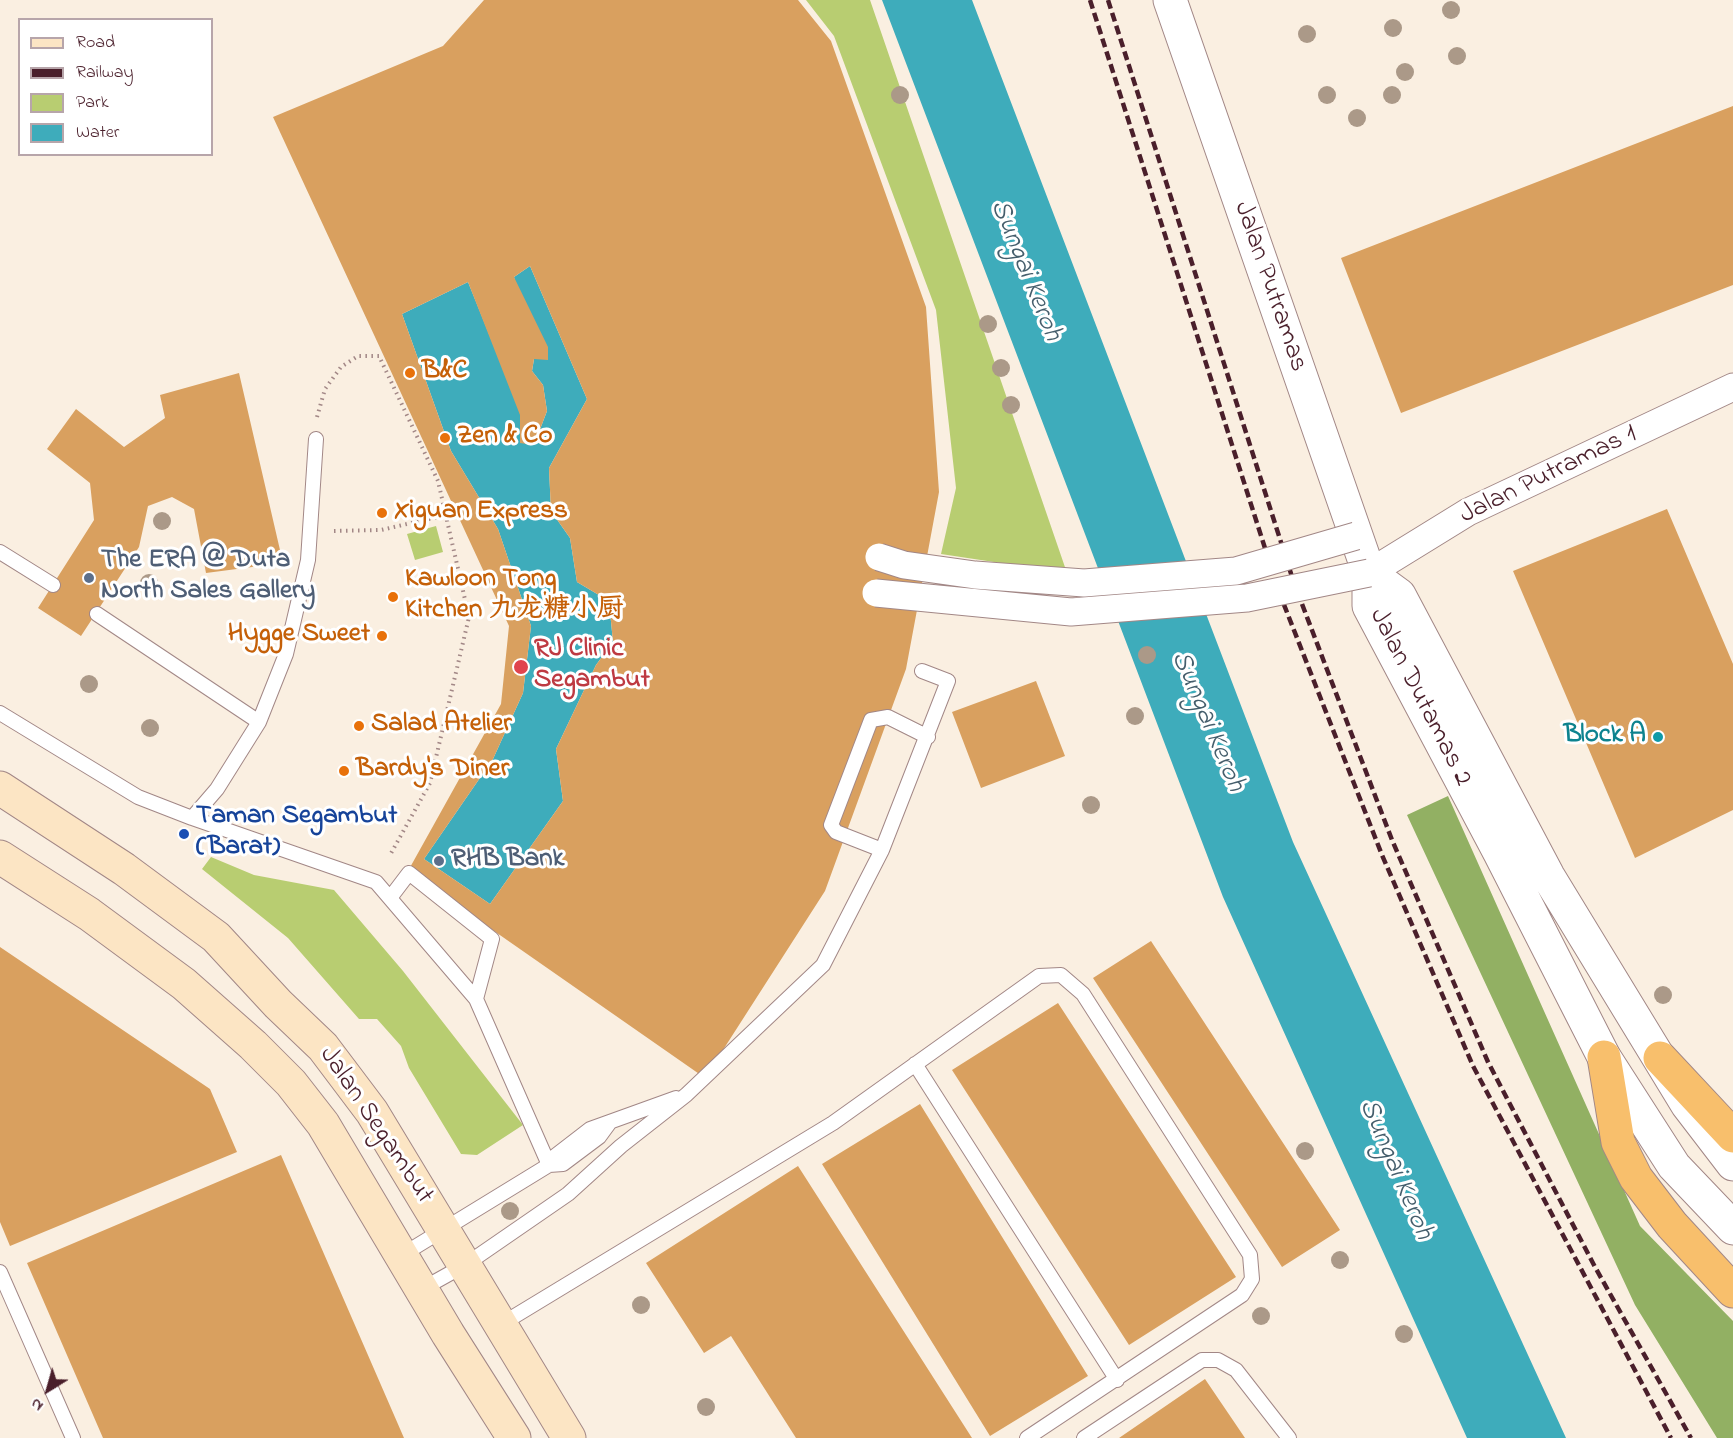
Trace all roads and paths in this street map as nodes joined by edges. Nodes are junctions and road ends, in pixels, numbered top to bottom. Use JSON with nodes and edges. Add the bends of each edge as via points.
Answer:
{"nodes":[{"id":1,"x":1170,"y":0,"type":"edge"},
{"id":2,"x":1733,"y":387,"type":"edge"},
{"id":3,"x":316,"y":439,"type":"joint"},
{"id":4,"x":446,"y":516,"type":"junction"},
{"id":5,"x":309,"y":532,"type":"junction"},
{"id":6,"x":1356,"y":536,"type":"junction"},
{"id":7,"x":0,"y":552,"type":"edge"},
{"id":8,"x":879,"y":557,"type":"dead end"},
{"id":9,"x":1369,"y":573,"type":"junction"},
{"id":10,"x":975,"y":575,"type":"junction"},
{"id":11,"x":53,"y":585,"type":"dead end"},
{"id":12,"x":876,"y":593,"type":"dead end"},
{"id":13,"x":968,"y":601,"type":"junction"},
{"id":14,"x":97,"y":614,"type":"dead end"},
{"id":15,"x":922,"y":671,"type":"dead end"},
{"id":16,"x":0,"y":713,"type":"edge"},
{"id":17,"x":259,"y":722,"type":"junction"},
{"id":18,"x":928,"y":737,"type":"junction"},
{"id":19,"x":0,"y":788,"type":"edge"},
{"id":20,"x":0,"y":813,"type":"edge"},
{"id":21,"x":192,"y":818,"type":"junction"},
{"id":22,"x":882,"y":850,"type":"junction"},
{"id":23,"x":0,"y":857,"type":"edge"},
{"id":24,"x":376,"y":882,"type":"junction"},
{"id":25,"x":390,"y":898,"type":"junction"},
{"id":26,"x":476,"y":999,"type":"junction"},
{"id":27,"x":278,"y":1004,"type":"junction"},
{"id":28,"x":1604,"y":1057,"type":"junction"},
{"id":29,"x":1660,"y":1058,"type":"junction"},
{"id":30,"x":915,"y":1064,"type":"junction"},
{"id":31,"x":687,"y":1095,"type":"junction"},
{"id":32,"x":1733,"y":1136,"type":"edge"},
{"id":33,"x":1733,"y":1164,"type":"edge"},
{"id":34,"x":549,"y":1165,"type":"junction"},
{"id":35,"x":1733,"y":1228,"type":"edge"},
{"id":36,"x":444,"y":1229,"type":"junction"},
{"id":37,"x":402,"y":1255,"type":"junction"},
{"id":38,"x":465,"y":1265,"type":"junction"},
{"id":39,"x":0,"y":1272,"type":"edge"},
{"id":40,"x":422,"y":1289,"type":"junction"},
{"id":41,"x":1733,"y":1292,"type":"edge"},
{"id":42,"x":500,"y":1324,"type":"junction"},
{"id":43,"x":1117,"y":1380,"type":"junction"},
{"id":44,"x":73,"y":1438,"type":"edge"},
{"id":45,"x":514,"y":1438,"type":"edge"},
{"id":46,"x":569,"y":1438,"type":"edge"},
{"id":47,"x":1027,"y":1438,"type":"edge"},
{"id":48,"x":1084,"y":1438,"type":"edge"},
{"id":49,"x":1289,"y":1438,"type":"edge"}],
"edges":[{"from":1,"to":6,"type":"street","name":"Jalan Putramas"},
{"from":2,"to":9,"type":"street","name":"Jalan Putramas 1","via":[[1468,512]]},
{"from":3,"to":4,"type":"path","via":[[316,414],[325,389],[341,367],[358,356],[379,356],[438,481]]},
{"from":3,"to":5,"type":"lane"},
{"from":4,"to":5,"type":"path","via":[[381,530]]},
{"from":4,"to":24,"type":"path","via":[[470,617],[430,783]]},
{"from":5,"to":17,"type":"lane","via":[[308,560],[286,654]]},
{"from":6,"to":9,"type":"street","name":"Jalan Putramas"},
{"from":6,"to":10,"type":"street","bridge":true,"via":[[1236,571],[1084,583]]},
{"from":7,"to":11,"type":"lane"},
{"from":8,"to":10,"type":"street","bridge":true,"via":[[904,565]]},
{"from":9,"to":13,"type":"street","bridge":true,"via":[[1247,598],[1140,608],[1071,612]]},
{"from":9,"to":28,"type":"street","name":"Jalan Dutamas 2","via":[[1369,606]]},
{"from":9,"to":29,"type":"street","name":"Jalan Dutamas 2","via":[[1399,594],[1548,876]]},
{"from":10,"to":13,"type":"street"},
{"from":12,"to":13,"type":"street","bridge":true},
{"from":14,"to":17,"type":"lane"},
{"from":15,"to":18,"type":"lane","via":[[948,681]]},
{"from":16,"to":21,"type":"lane","via":[[138,797]]},
{"from":17,"to":21,"type":"lane","via":[[217,789]]},
{"from":18,"to":22,"type":"lane"},
{"from":18,"to":22,"type":"lane","via":[[888,717],[871,720],[831,825],[836,832]]},
{"from":19,"to":27,"type":"main road","name":"Jalan Segambut","via":[[124,869],[216,937]]},
{"from":20,"to":27,"type":"main road","via":[[173,926]]},
{"from":21,"to":24,"type":"lane"},
{"from":22,"to":31,"type":"lane","via":[[823,965]]},
{"from":23,"to":37,"type":"main road","name":"Jalan Segambut","via":[[89,914],[184,984],[253,1045],[291,1083],[323,1124]]},
{"from":24,"to":25,"type":"lane"},
{"from":25,"to":26,"type":"lane"},
{"from":25,"to":26,"type":"lane","via":[[409,873],[492,939]]},
{"from":26,"to":34,"type":"lane"},
{"from":27,"to":36,"type":"main road","name":"Jalan Segambut","via":[[323,1047],[372,1112]]},
{"from":28,"to":35,"type":"street","name":"Jalan Dutamas 2","via":[[1674,1166]]},
{"from":28,"to":41,"type":"highway","via":[[1618,1142],[1636,1178],[1672,1225]]},
{"from":29,"to":32,"type":"highway"},
{"from":29,"to":33,"type":"street","name":"Jalan Dutamas 2","via":[[1687,1104]]},
{"from":30,"to":42,"type":"lane","via":[[833,1124]]},
{"from":30,"to":43,"type":"lane"},
{"from":30,"to":43,"type":"lane","via":[[1039,976],[1061,975],[1083,994],[1250,1255],[1252,1278],[1242,1295]]},
{"from":31,"to":34,"type":"lane","via":[[610,1122],[599,1137],[564,1164]]},
{"from":31,"to":38,"type":"lane","via":[[621,1146],[568,1194]]},
{"from":34,"to":36,"type":"lane"},
{"from":36,"to":37,"type":"lane"},
{"from":36,"to":38,"type":"main road","name":"Jalan Segambut"},
{"from":37,"to":40,"type":"main road","name":"Jalan Segambut"},
{"from":38,"to":40,"type":"lane"},
{"from":38,"to":42,"type":"main road","name":"Jalan Segambut"},
{"from":39,"to":44,"type":"lane"},
{"from":40,"to":45,"type":"main road","name":"Jalan Segambut"},
{"from":42,"to":46,"type":"main road","name":"Jalan Segambut"},
{"from":43,"to":47,"type":"lane"},
{"from":48,"to":49,"type":"lane","via":[[1202,1360],[1218,1360],[1236,1370]]}]}
